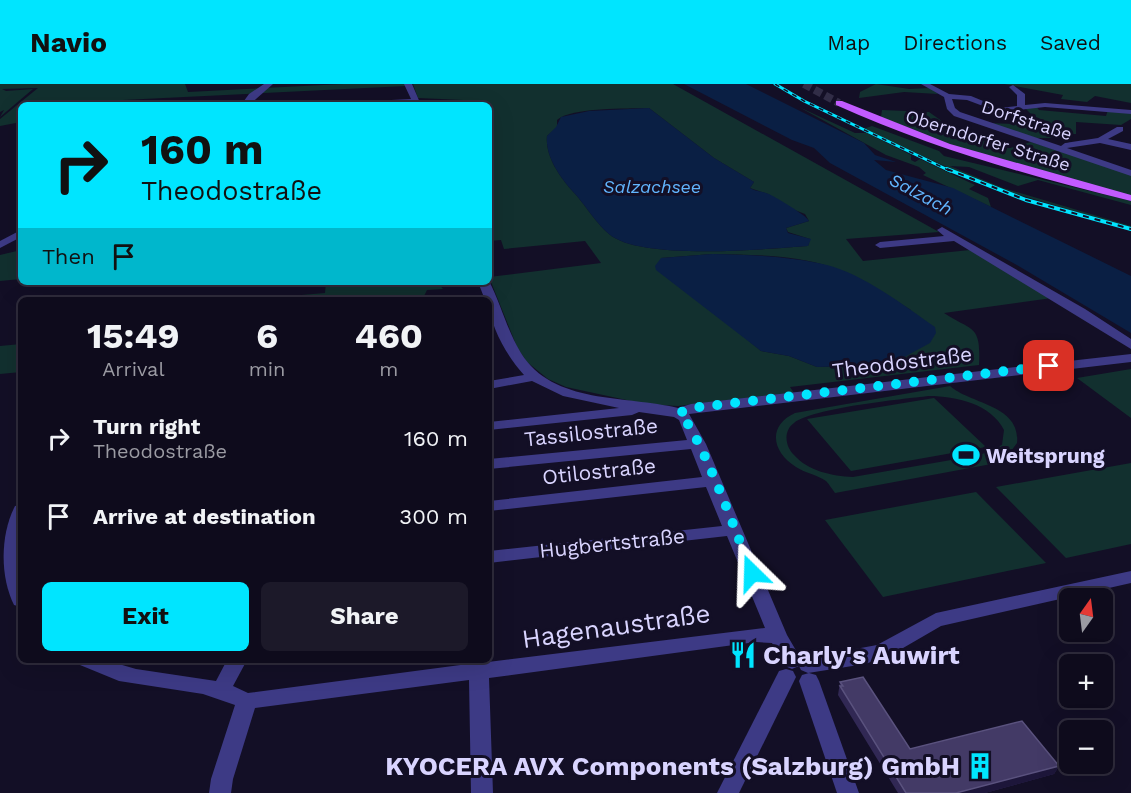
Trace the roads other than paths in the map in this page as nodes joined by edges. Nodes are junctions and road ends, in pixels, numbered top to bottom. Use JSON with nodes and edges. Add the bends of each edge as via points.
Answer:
{"nodes":[{"id":1,"x":269,"y":84,"type":"edge"},
{"id":2,"x":408,"y":84,"type":"edge"},
{"id":3,"x":925,"y":84,"type":"edge"},
{"id":4,"x":1013,"y":87,"type":"dead end"},
{"id":5,"x":947,"y":96,"type":"junction"},
{"id":6,"x":247,"y":102,"type":"edge"},
{"id":7,"x":416,"y":102,"type":"edge"},
{"id":8,"x":839,"y":103,"type":"tunnel mouth"},
{"id":9,"x":1021,"y":106,"type":"junction"},
{"id":10,"x":1131,"y":112,"type":"edge"},
{"id":11,"x":1120,"y":129,"type":"dead end"},
{"id":12,"x":1100,"y":140,"type":"junction"},
{"id":13,"x":1050,"y":146,"type":"junction"},
{"id":14,"x":1131,"y":147,"type":"edge"},
{"id":15,"x":1103,"y":163,"type":"junction"},
{"id":16,"x":1131,"y":166,"type":"edge"},
{"id":17,"x":1131,"y":173,"type":"edge"},
{"id":18,"x":1131,"y":198,"type":"edge"},
{"id":19,"x":942,"y":230,"type":"dead end"},
{"id":20,"x":18,"y":235,"type":"edge"},
{"id":21,"x":956,"y":238,"type":"junction"},
{"id":22,"x":0,"y":245,"type":"edge"},
{"id":23,"x":880,"y":245,"type":"dead end"},
{"id":24,"x":492,"y":301,"type":"edge"},
{"id":25,"x":1131,"y":345,"type":"edge"},
{"id":26,"x":1131,"y":358,"type":"edge"},
{"id":27,"x":533,"y":376,"type":"junction"},
{"id":28,"x":492,"y":384,"type":"edge"},
{"id":29,"x":643,"y":408,"type":"junction"},
{"id":30,"x":679,"y":413,"type":"junction"},
{"id":31,"x":492,"y":426,"type":"edge"},
{"id":32,"x":698,"y":444,"type":"junction"},
{"id":33,"x":492,"y":464,"type":"edge"},
{"id":34,"x":714,"y":481,"type":"junction"},
{"id":35,"x":492,"y":506,"type":"edge"},
{"id":36,"x":18,"y":519,"type":"edge"},
{"id":37,"x":734,"y":530,"type":"junction"},
{"id":38,"x":492,"y":556,"type":"edge"},
{"id":39,"x":16,"y":557,"type":"edge"},
{"id":40,"x":1131,"y":577,"type":"edge"},
{"id":41,"x":18,"y":594,"type":"edge"},
{"id":42,"x":778,"y":636,"type":"junction"},
{"id":43,"x":93,"y":663,"type":"edge"},
{"id":44,"x":235,"y":663,"type":"edge"},
{"id":45,"x":478,"y":666,"type":"edge"},
{"id":46,"x":799,"y":671,"type":"junction"},
{"id":47,"x":221,"y":690,"type":"junction"},
{"id":48,"x":246,"y":701,"type":"junction"},
{"id":49,"x":220,"y":793,"type":"edge"},
{"id":50,"x":482,"y":793,"type":"edge"},
{"id":51,"x":728,"y":793,"type":"edge"},
{"id":52,"x":848,"y":793,"type":"edge"}],
"edges":[{"from":1,"to":6,"type":"street"},
{"from":2,"to":7,"type":"street"},
{"from":3,"to":5,"type":"street","name":"Dorfstraße"},
{"from":4,"to":9,"type":"street","via":[[1021,94]]},
{"from":5,"to":9,"type":"street","via":[[968,98],[999,110]]},
{"from":5,"to":13,"type":"street","name":"Dorfstraße","via":[[957,114]]},
{"from":8,"to":18,"type":"main road","name":"Oberndorfer Straße","via":[[897,130],[972,157]]},
{"from":9,"to":10,"type":"street"},
{"from":11,"to":12,"type":"street"},
{"from":12,"to":13,"type":"street","via":[[1078,146]]},
{"from":12,"to":14,"type":"street"},
{"from":13,"to":15,"type":"street","name":"Dorfstraße"},
{"from":15,"to":16,"type":"street"},
{"from":15,"to":17,"type":"street","name":"Dorfstraße"},
{"from":19,"to":21,"type":"street"},
{"from":20,"to":22,"type":"street"},
{"from":21,"to":23,"type":"street"},
{"from":21,"to":25,"type":"street"},
{"from":24,"to":27,"type":"street","via":[[510,345]]},
{"from":26,"to":30,"type":"street","name":"Theodostraße","via":[[691,408]]},
{"from":27,"to":28,"type":"street"},
{"from":27,"to":29,"type":"street","via":[[568,392]]},
{"from":29,"to":30,"type":"street"},
{"from":29,"to":31,"type":"street"},
{"from":30,"to":32,"type":"street"},
{"from":32,"to":33,"type":"street","name":"Tassilostraße"},
{"from":32,"to":34,"type":"street"},
{"from":34,"to":35,"type":"street","name":"Otilostraße"},
{"from":34,"to":37,"type":"street"},
{"from":36,"to":39,"type":"street","via":[[11,541]]},
{"from":37,"to":38,"type":"street","name":"Hugbertstraße"},
{"from":37,"to":42,"type":"street"},
{"from":39,"to":41,"type":"street","via":[[12,582]]},
{"from":40,"to":46,"type":"street","via":[[936,620],[884,650]]},
{"from":42,"to":45,"type":"street","name":"Hagenaustraße","via":[[756,635]]},
{"from":42,"to":46,"type":"street"},
{"from":43,"to":47,"type":"street","via":[[140,679]]},
{"from":44,"to":47,"type":"street"},
{"from":45,"to":48,"type":"street","name":"Hagenaustraße"},
{"from":45,"to":50,"type":"street"},
{"from":46,"to":51,"type":"street"},
{"from":46,"to":52,"type":"street"},
{"from":47,"to":48,"type":"street"},
{"from":48,"to":49,"type":"street"}]}
